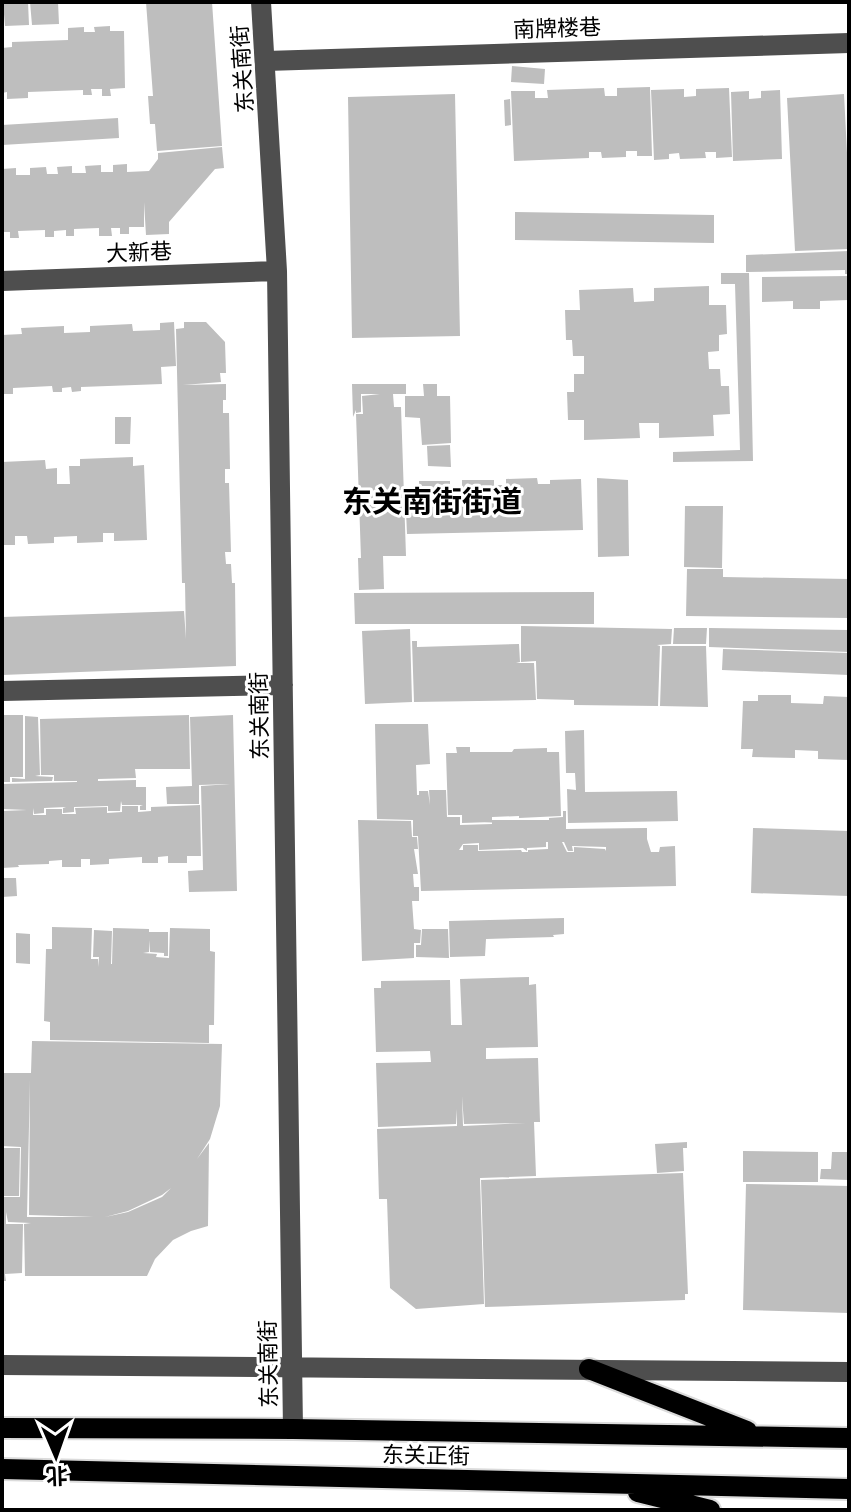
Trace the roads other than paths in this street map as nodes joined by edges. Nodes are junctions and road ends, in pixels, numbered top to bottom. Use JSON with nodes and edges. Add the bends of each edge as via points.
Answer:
{"nodes":[{"id":1,"x":261,"y":2,"type":"edge"},
{"id":2,"x":849,"y":43,"type":"edge"},
{"id":3,"x":266,"y":61,"type":"junction"},
{"id":4,"x":277,"y":271,"type":"junction"},
{"id":5,"x":2,"y":281,"type":"edge"},
{"id":6,"x":283,"y":685,"type":"junction"},
{"id":7,"x":2,"y":691,"type":"edge"},
{"id":8,"x":2,"y":1365,"type":"edge"},
{"id":9,"x":292,"y":1367,"type":"junction"},
{"id":10,"x":589,"y":1369,"type":"junction"},
{"id":11,"x":849,"y":1372,"type":"edge"},
{"id":12,"x":2,"y":1428,"type":"edge"},
{"id":13,"x":293,"y":1429,"type":"junction"},
{"id":14,"x":761,"y":1436,"type":"junction"},
{"id":15,"x":849,"y":1438,"type":"edge"},
{"id":16,"x":2,"y":1469,"type":"edge"},
{"id":17,"x":599,"y":1483,"type":"junction"},
{"id":18,"x":849,"y":1489,"type":"edge"},
{"id":19,"x":710,"y":1510,"type":"edge"}],
"edges":[{"from":1,"to":3,"type":"street","name":"东关南街"},
{"from":2,"to":3,"type":"street","name":"南牌楼巷"},
{"from":3,"to":4,"type":"street","name":"东关南街"},
{"from":4,"to":5,"type":"street","name":"大新巷"},
{"from":4,"to":6,"type":"street","name":"东关南街"},
{"from":6,"to":7,"type":"street"},
{"from":6,"to":9,"type":"street","name":"东关南街"},
{"from":8,"to":9,"type":"street"},
{"from":9,"to":10,"type":"street"},
{"from":9,"to":13,"type":"street","name":"东关南街"},
{"from":10,"to":11,"type":"street"},
{"from":10,"to":14,"type":"main road"},
{"from":12,"to":13,"type":"main road","name":"东关正街"},
{"from":13,"to":14,"type":"main road","name":"东关正街"},
{"from":14,"to":15,"type":"main road","name":"东关正街"},
{"from":16,"to":17,"type":"main road","name":"东关正街"},
{"from":17,"to":18,"type":"main road","name":"东关正街"},
{"from":17,"to":19,"type":"main road"}]}
